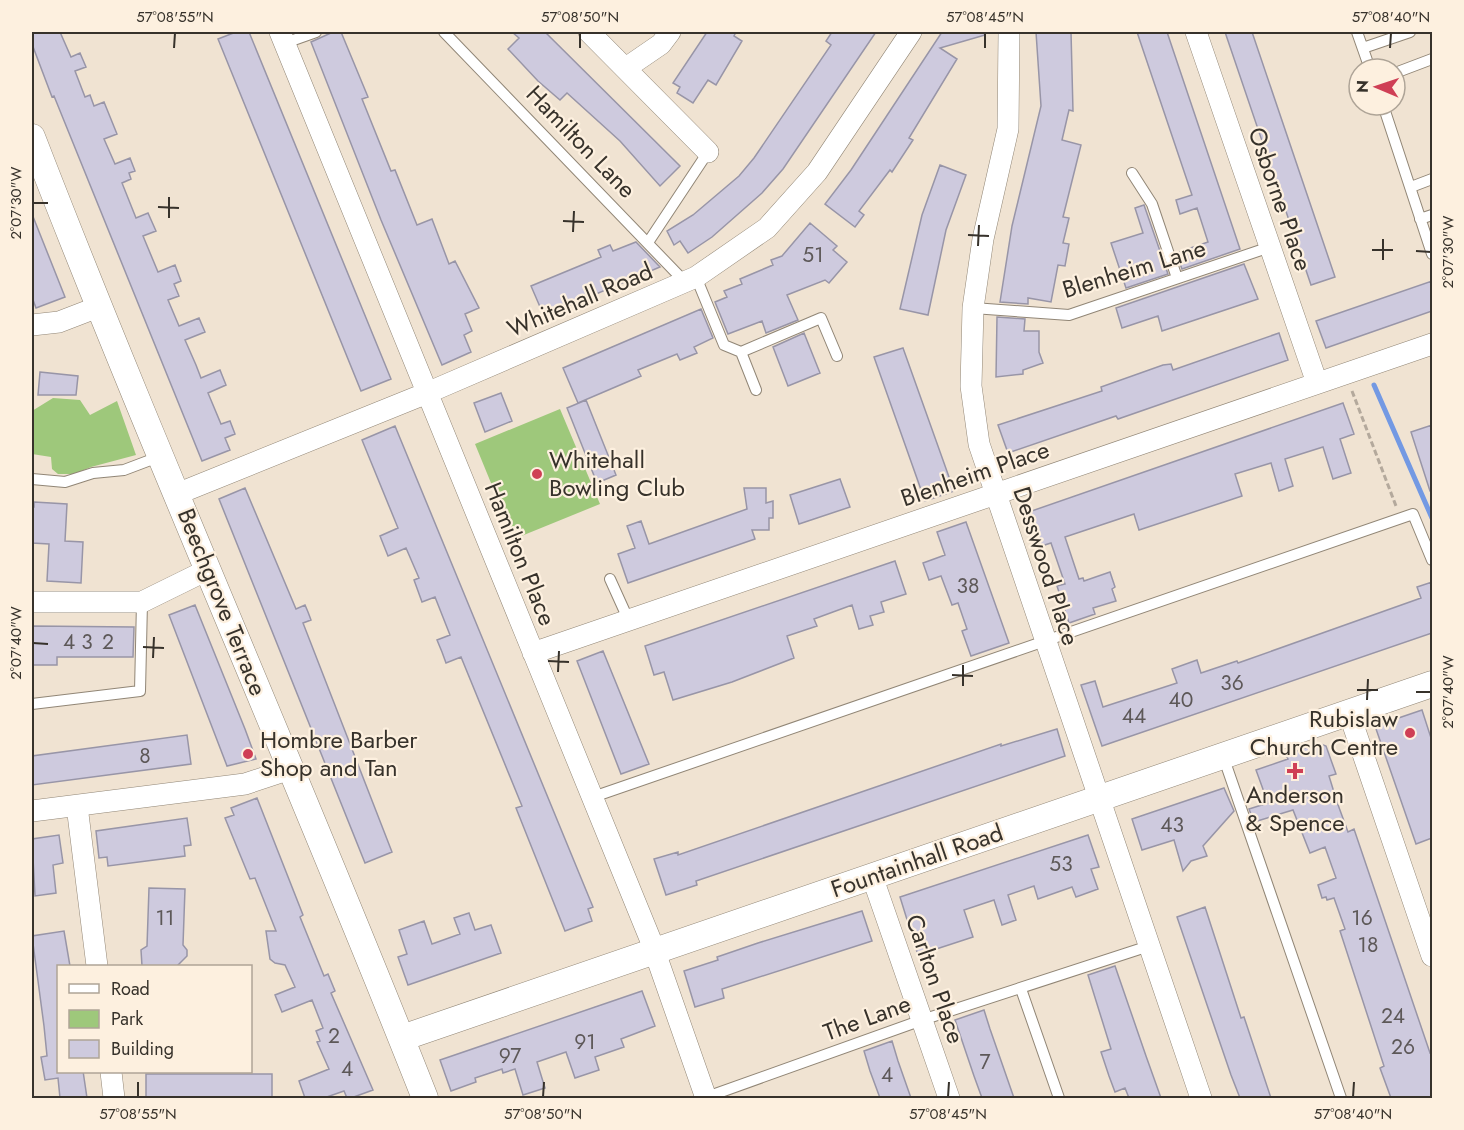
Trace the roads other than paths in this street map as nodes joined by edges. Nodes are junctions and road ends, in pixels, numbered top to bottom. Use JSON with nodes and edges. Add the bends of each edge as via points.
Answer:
{"nodes":[{"id":1,"x":316,"y":32,"type":"edge"},
{"id":2,"x":444,"y":32,"type":"edge"},
{"id":3,"x":589,"y":32,"type":"edge"},
{"id":4,"x":670,"y":32,"type":"edge"},
{"id":5,"x":911,"y":32,"type":"edge"},
{"id":6,"x":1009,"y":32,"type":"edge"},
{"id":7,"x":1196,"y":32,"type":"edge"},
{"id":8,"x":1357,"y":32,"type":"edge"},
{"id":9,"x":1410,"y":32,"type":"edge"},
{"id":10,"x":282,"y":37,"type":"edge"},
{"id":11,"x":1363,"y":48,"type":"junction"},
{"id":12,"x":1366,"y":57,"type":"edge"},
{"id":13,"x":1432,"y":59,"type":"edge"},
{"id":14,"x":626,"y":68,"type":"junction"},
{"id":15,"x":1407,"y":68,"type":"edge"},
{"id":16,"x":1387,"y":117,"type":"edge"},
{"id":17,"x":32,"y":137,"type":"edge"},
{"id":18,"x":708,"y":152,"type":"joint"},
{"id":19,"x":1132,"y":172,"type":"dead end"},
{"id":20,"x":1432,"y":179,"type":"edge"},
{"id":21,"x":1411,"y":187,"type":"junction"},
{"id":22,"x":1432,"y":214,"type":"edge"},
{"id":23,"x":1420,"y":219,"type":"junction"},
{"id":24,"x":649,"y":241,"type":"junction"},
{"id":25,"x":1270,"y":247,"type":"junction"},
{"id":26,"x":1432,"y":254,"type":"edge"},
{"id":27,"x":1177,"y":278,"type":"junction"},
{"id":28,"x":691,"y":280,"type":"junction"},
{"id":29,"x":98,"y":307,"type":"junction"},
{"id":30,"x":973,"y":308,"type":"junction"},
{"id":31,"x":32,"y":325,"type":"edge"},
{"id":32,"x":1432,"y":344,"type":"edge"},
{"id":33,"x":741,"y":352,"type":"junction"},
{"id":34,"x":837,"y":356,"type":"dead end"},
{"id":35,"x":1317,"y":383,"type":"junction"},
{"id":36,"x":756,"y":390,"type":"dead end"},
{"id":37,"x":427,"y":393,"type":"junction"},
{"id":38,"x":161,"y":456,"type":"junction"},
{"id":39,"x":32,"y":479,"type":"edge"},
{"id":40,"x":177,"y":494,"type":"junction"},
{"id":41,"x":996,"y":494,"type":"junction"},
{"id":42,"x":1432,"y":560,"type":"edge"},
{"id":43,"x":209,"y":569,"type":"junction"},
{"id":44,"x":610,"y":579,"type":"dead end"},
{"id":45,"x":32,"y":602,"type":"edge"},
{"id":46,"x":142,"y":602,"type":"junction"},
{"id":47,"x":628,"y":621,"type":"junction"},
{"id":48,"x":1044,"y":640,"type":"junction"},
{"id":49,"x":533,"y":653,"type":"junction"},
{"id":50,"x":1432,"y":684,"type":"edge"},
{"id":51,"x":32,"y":704,"type":"edge"},
{"id":52,"x":1349,"y":713,"type":"junction"},
{"id":53,"x":1223,"y":756,"type":"junction"},
{"id":54,"x":291,"y":769,"type":"junction"},
{"id":55,"x":593,"y":797,"type":"junction"},
{"id":56,"x":1099,"y":798,"type":"junction"},
{"id":57,"x":77,"y":806,"type":"junction"},
{"id":58,"x":32,"y":812,"type":"edge"},
{"id":59,"x":872,"y":876,"type":"junction"},
{"id":60,"x":1149,"y":946,"type":"junction"},
{"id":61,"x":655,"y":951,"type":"junction"},
{"id":62,"x":1432,"y":956,"type":"edge"},
{"id":63,"x":98,"y":965,"type":"edge"},
{"id":64,"x":1021,"y":989,"type":"junction"},
{"id":65,"x":922,"y":1020,"type":"junction"},
{"id":66,"x":402,"y":1038,"type":"junction"},
{"id":67,"x":111,"y":1073,"type":"edge"},
{"id":68,"x":114,"y":1098,"type":"edge"},
{"id":69,"x":425,"y":1098,"type":"edge"},
{"id":70,"x":705,"y":1098,"type":"edge"},
{"id":71,"x":949,"y":1098,"type":"edge"},
{"id":72,"x":1059,"y":1098,"type":"edge"},
{"id":73,"x":1201,"y":1098,"type":"edge"},
{"id":74,"x":1341,"y":1098,"type":"edge"}],
"edges":[{"from":1,"to":10,"type":"lane"},
{"from":2,"to":24,"type":"lane","name":"Hamilton Lane"},
{"from":3,"to":14,"type":"street"},
{"from":4,"to":14,"type":"street","via":[[661,44]]},
{"from":5,"to":28,"type":"street","name":"Whitehall Road","via":[[817,172],[767,228]]},
{"from":6,"to":30,"type":"street","name":"Desswood Place","via":[[1008,129],[983,239]]},
{"from":7,"to":25,"type":"street","name":"Osborne Place"},
{"from":8,"to":11,"type":"lane"},
{"from":9,"to":11,"type":"lane"},
{"from":10,"to":37,"type":"street","name":"Hamilton Place"},
{"from":11,"to":12,"type":"lane"},
{"from":13,"to":15,"type":"lane"},
{"from":14,"to":18,"type":"street"},
{"from":16,"to":21,"type":"lane"},
{"from":17,"to":29,"type":"street","name":"Beechgrove Terrace"},
{"from":18,"to":24,"type":"lane"},
{"from":19,"to":27,"type":"lane","via":[[1152,204]]},
{"from":20,"to":21,"type":"lane"},
{"from":21,"to":23,"type":"lane"},
{"from":22,"to":23,"type":"lane"},
{"from":23,"to":26,"type":"lane"},
{"from":24,"to":28,"type":"lane","name":"Hamilton Lane"},
{"from":25,"to":27,"type":"lane","name":"Blenheim Lane"},
{"from":25,"to":35,"type":"street","name":"Osborne Place"},
{"from":27,"to":30,"type":"lane","name":"Blenheim Lane","via":[[1069,315]]},
{"from":28,"to":33,"type":"lane","name":"Hamilton Lane","via":[[724,345]]},
{"from":28,"to":37,"type":"street","name":"Whitehall Road"},
{"from":29,"to":31,"type":"street","via":[[59,322]]},
{"from":29,"to":38,"type":"street","name":"Beechgrove Terrace"},
{"from":30,"to":41,"type":"street","name":"Desswood Place","via":[[971,386],[979,444]]},
{"from":32,"to":35,"type":"street","name":"Blenheim Place"},
{"from":33,"to":34,"type":"lane","via":[[820,318]]},
{"from":33,"to":36,"type":"lane"},
{"from":35,"to":41,"type":"street","name":"Blenheim Place"},
{"from":37,"to":40,"type":"street","name":"Whitehall Road"},
{"from":37,"to":49,"type":"street","name":"Hamilton Place"},
{"from":38,"to":39,"type":"lane","via":[[124,470],[93,473],[64,482]]},
{"from":38,"to":40,"type":"street","name":"Beechgrove Terrace"},
{"from":40,"to":43,"type":"street","name":"Beechgrove Terrace"},
{"from":41,"to":47,"type":"street","name":"Blenheim Place"},
{"from":41,"to":48,"type":"street","name":"Desswood Place"},
{"from":42,"to":48,"type":"lane","via":[[1413,514]]},
{"from":43,"to":46,"type":"street"},
{"from":43,"to":54,"type":"street","name":"Beechgrove Terrace"},
{"from":44,"to":47,"type":"lane"},
{"from":45,"to":46,"type":"street"},
{"from":46,"to":51,"type":"lane","via":[[140,691]]},
{"from":47,"to":49,"type":"street","name":"Blenheim Place"},
{"from":48,"to":55,"type":"lane"},
{"from":48,"to":56,"type":"street","name":"Desswood Place"},
{"from":49,"to":55,"type":"street","name":"Hamilton Place"},
{"from":50,"to":52,"type":"street","name":"Fountainhall Road"},
{"from":52,"to":53,"type":"street","name":"Fountainhall Road"},
{"from":52,"to":62,"type":"street"},
{"from":53,"to":56,"type":"street","name":"Fountainhall Road"},
{"from":53,"to":74,"type":"lane"},
{"from":54,"to":57,"type":"street","via":[[245,784]]},
{"from":54,"to":66,"type":"street","name":"Beechgrove Terrace"},
{"from":55,"to":61,"type":"street","name":"Hamilton Place"},
{"from":56,"to":59,"type":"street","name":"Fountainhall Road"},
{"from":56,"to":60,"type":"street","name":"Desswood Place"},
{"from":57,"to":58,"type":"street"},
{"from":57,"to":63,"type":"street"},
{"from":59,"to":61,"type":"street","name":"Fountainhall Road"},
{"from":59,"to":65,"type":"street","name":"Carlton Place"},
{"from":60,"to":64,"type":"lane","name":"The Lane"},
{"from":60,"to":73,"type":"street","name":"Desswood Place"},
{"from":61,"to":66,"type":"street","name":"Fountainhall Road"},
{"from":61,"to":70,"type":"street","name":"Hamilton Place"},
{"from":64,"to":65,"type":"lane","name":"The Lane"},
{"from":64,"to":72,"type":"lane"},
{"from":65,"to":70,"type":"lane","name":"The Lane"},
{"from":65,"to":71,"type":"street","name":"Carlton Place"},
{"from":66,"to":69,"type":"street","name":"Beechgrove Terrace"},
{"from":67,"to":68,"type":"street"}]}
